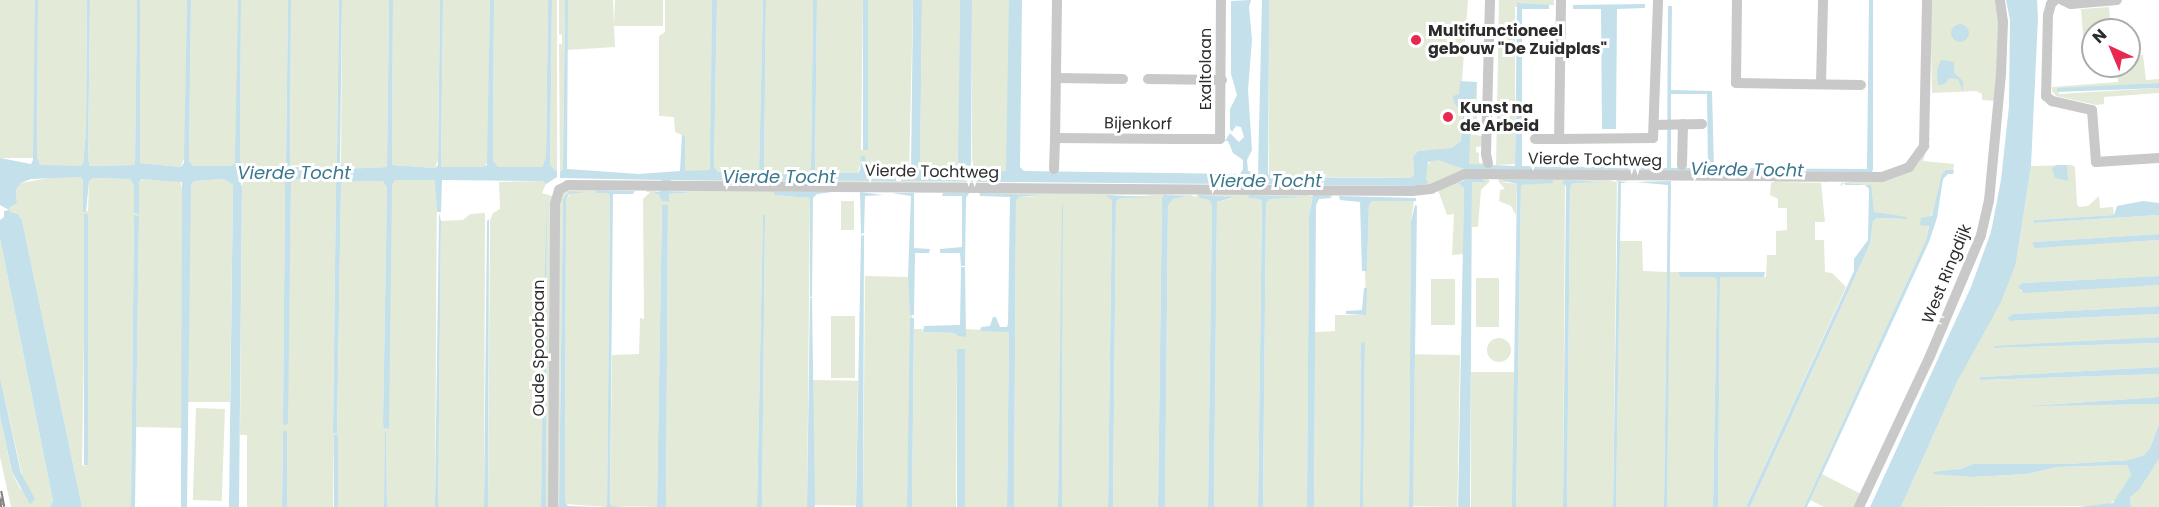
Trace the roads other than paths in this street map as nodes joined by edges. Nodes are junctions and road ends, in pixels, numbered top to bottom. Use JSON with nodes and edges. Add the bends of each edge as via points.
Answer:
{"nodes":[{"id":1,"x":1057,"y":0,"type":"edge"},
{"id":2,"x":1221,"y":0,"type":"edge"},
{"id":3,"x":1490,"y":0,"type":"edge"},
{"id":4,"x":1561,"y":0,"type":"edge"},
{"id":5,"x":1658,"y":0,"type":"edge"},
{"id":6,"x":1737,"y":0,"type":"edge"},
{"id":7,"x":1823,"y":0,"type":"edge"},
{"id":8,"x":1927,"y":0,"type":"edge"},
{"id":9,"x":2000,"y":0,"type":"edge"},
{"id":10,"x":2055,"y":0,"type":"edge"},
{"id":11,"x":2062,"y":0,"type":"edge"},
{"id":12,"x":2118,"y":0,"type":"edge"},
{"id":13,"x":1056,"y":78,"type":"junction"},
{"id":14,"x":1123,"y":79,"type":"dead end"},
{"id":15,"x":1148,"y":79,"type":"dead end"},
{"id":16,"x":1222,"y":80,"type":"junction"},
{"id":17,"x":1821,"y":84,"type":"junction"},
{"id":18,"x":1861,"y":84,"type":"dead end"},
{"id":19,"x":1668,"y":124,"type":"junction"},
{"id":20,"x":1702,"y":124,"type":"dead end"},
{"id":21,"x":1055,"y":138,"type":"junction"},
{"id":22,"x":1220,"y":139,"type":"joint"},
{"id":23,"x":1535,"y":139,"type":"dead end"},
{"id":24,"x":1559,"y":139,"type":"junction"},
{"id":25,"x":2159,"y":158,"type":"edge"},
{"id":26,"x":1488,"y":163,"type":"dead end"},
{"id":27,"x":1682,"y":165,"type":"dead end"},
{"id":28,"x":1054,"y":169,"type":"dead end"},
{"id":29,"x":559,"y":190,"type":"joint"},
{"id":30,"x":553,"y":507,"type":"edge"},
{"id":31,"x":1859,"y":507,"type":"edge"}],
"edges":[{"from":1,"to":13,"type":"street"},
{"from":2,"to":16,"type":"street","name":"Exaltolaan"},
{"from":3,"to":26,"type":"street"},
{"from":4,"to":24,"type":"street"},
{"from":5,"to":19,"type":"street"},
{"from":6,"to":17,"type":"street","via":[[1736,83]]},
{"from":7,"to":17,"type":"street"},
{"from":8,"to":29,"type":"street","name":"Vierde Tochtweg","via":[[1924,146],[1914,162],[1894,174],[1869,178],[1465,174],[1423,191],[665,184],[574,184]]},
{"from":9,"to":31,"type":"street","name":"West Ringdijk","via":[[2001,74],[1989,201],[1981,236]]},
{"from":10,"to":25,"type":"street","via":[[2048,15],[2045,92],[2052,101],[2092,110],[2096,162]]},
{"from":11,"to":12,"type":"street"},
{"from":13,"to":14,"type":"street"},
{"from":13,"to":21,"type":"street"},
{"from":15,"to":16,"type":"street"},
{"from":16,"to":22,"type":"street","name":"Exaltolaan"},
{"from":17,"to":18,"type":"street"},
{"from":19,"to":20,"type":"street"},
{"from":19,"to":24,"type":"street","via":[[1653,138]]},
{"from":19,"to":27,"type":"street"},
{"from":21,"to":22,"type":"street","name":"Bijenkorf"},
{"from":21,"to":28,"type":"street"},
{"from":23,"to":24,"type":"street"},
{"from":29,"to":30,"type":"street","name":"Oude Spoorbaan","via":[[555,204]]}]}
